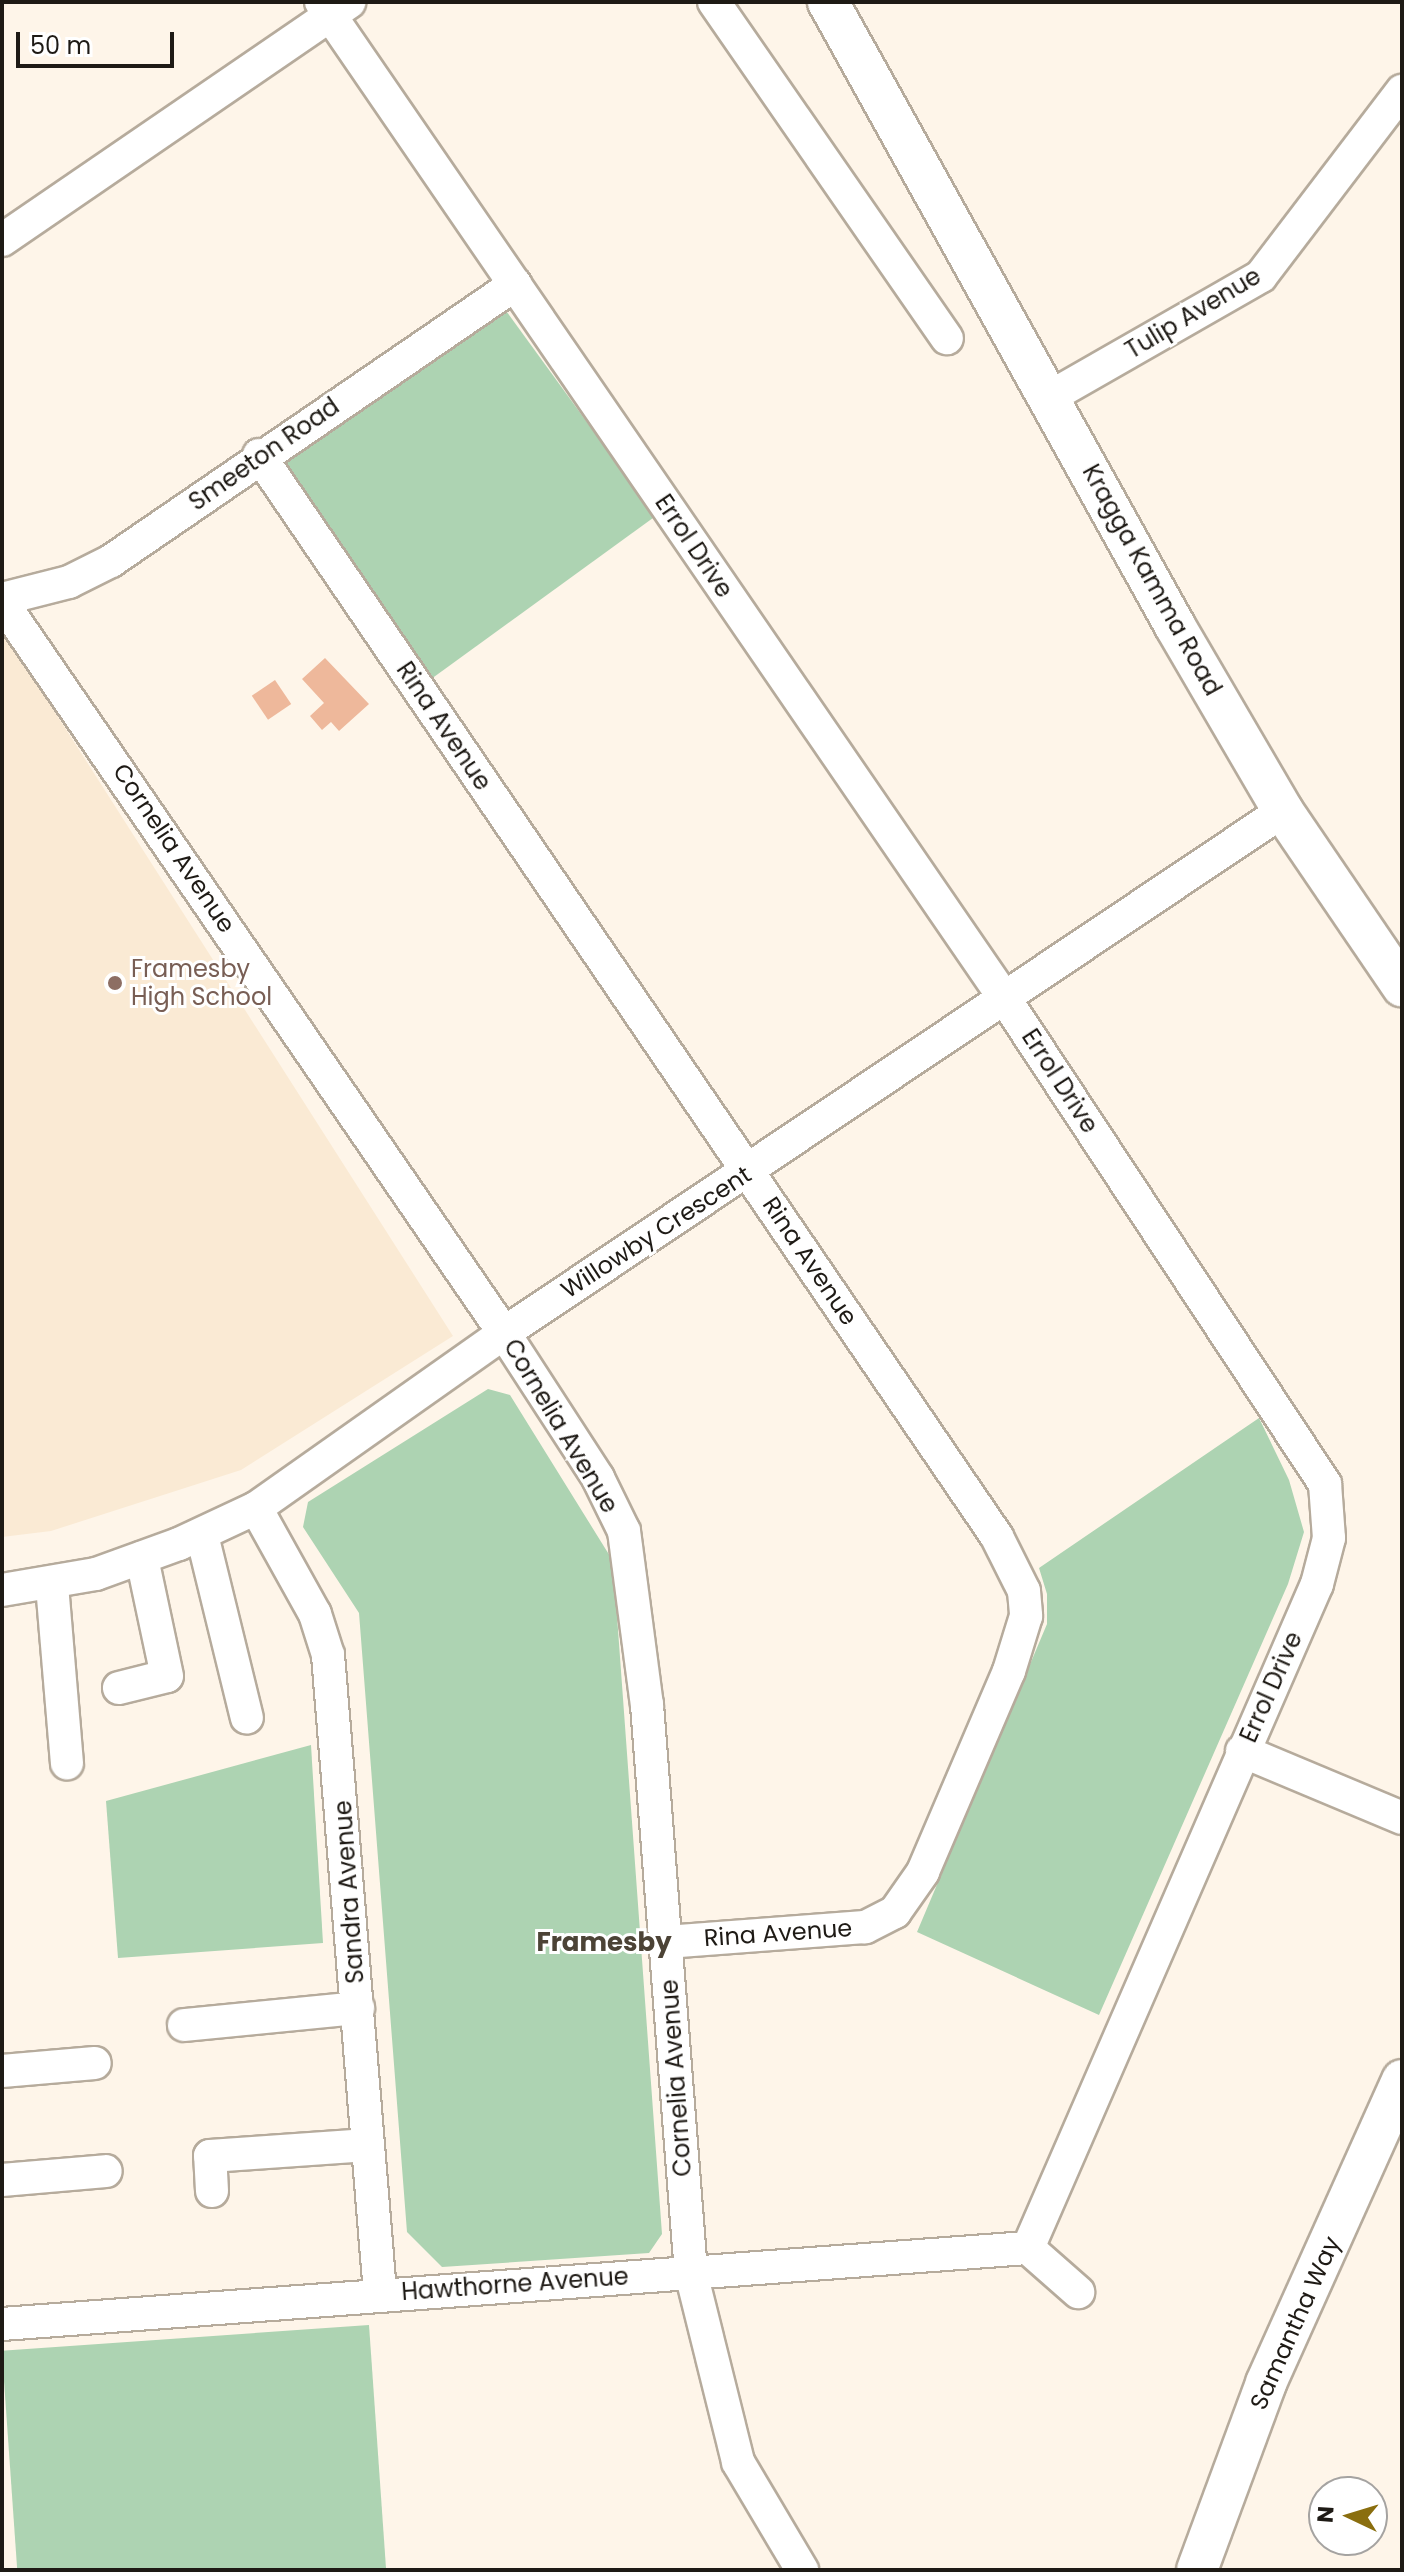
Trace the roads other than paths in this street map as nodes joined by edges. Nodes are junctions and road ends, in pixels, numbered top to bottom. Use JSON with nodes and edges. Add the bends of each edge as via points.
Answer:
{"nodes":[{"id":1,"x":714,"y":2,"type":"edge"},
{"id":2,"x":802,"y":2,"type":"edge"},
{"id":3,"x":828,"y":2,"type":"edge"},
{"id":4,"x":333,"y":6,"type":"edge"},
{"id":5,"x":1400,"y":97,"type":"edge"},
{"id":6,"x":915,"y":165,"type":"junction"},
{"id":7,"x":2,"y":240,"type":"edge"},
{"id":8,"x":515,"y":284,"type":"junction"},
{"id":9,"x":947,"y":338,"type":"dead end"},
{"id":10,"x":1050,"y":397,"type":"junction"},
{"id":11,"x":259,"y":455,"type":"junction"},
{"id":12,"x":2,"y":600,"type":"edge"},
{"id":13,"x":1283,"y":811,"type":"junction"},
{"id":14,"x":1402,"y":986,"type":"edge"},
{"id":15,"x":1003,"y":996,"type":"junction"},
{"id":16,"x":749,"y":1172,"type":"junction"},
{"id":17,"x":504,"y":1333,"type":"junction"},
{"id":18,"x":256,"y":1508,"type":"junction"},
{"id":19,"x":202,"y":1535,"type":"junction"},
{"id":20,"x":142,"y":1558,"type":"junction"},
{"id":21,"x":52,"y":1585,"type":"junction"},
{"id":22,"x":2,"y":1590,"type":"edge"},
{"id":23,"x":119,"y":1688,"type":"dead end"},
{"id":24,"x":247,"y":1718,"type":"dead end"},
{"id":25,"x":1242,"y":1751,"type":"junction"},
{"id":26,"x":67,"y":1763,"type":"dead end"},
{"id":27,"x":1402,"y":1818,"type":"edge"},
{"id":28,"x":666,"y":1942,"type":"junction"},
{"id":29,"x":358,"y":2008,"type":"junction"},
{"id":30,"x":184,"y":2025,"type":"dead end"},
{"id":31,"x":95,"y":2063,"type":"dead end"},
{"id":32,"x":2,"y":2071,"type":"edge"},
{"id":33,"x":1402,"y":2080,"type":"edge"},
{"id":34,"x":368,"y":2145,"type":"junction"},
{"id":35,"x":106,"y":2171,"type":"dead end"},
{"id":36,"x":2,"y":2180,"type":"edge"},
{"id":37,"x":212,"y":2191,"type":"dead end"},
{"id":38,"x":1028,"y":2248,"type":"junction"},
{"id":39,"x":691,"y":2273,"type":"junction"},
{"id":40,"x":1078,"y":2292,"type":"dead end"},
{"id":41,"x":380,"y":2293,"type":"junction"},
{"id":42,"x":2,"y":2324,"type":"edge"},
{"id":43,"x":802,"y":2570,"type":"edge"},
{"id":44,"x":1197,"y":2570,"type":"edge"}],
"edges":[{"from":1,"to":9,"type":"street"},
{"from":2,"to":6,"type":"main road","name":"Kragga Kamma Road","via":[[880,122]]},
{"from":3,"to":6,"type":"main road","name":"Kragga Kamma Road","via":[[892,113]]},
{"from":4,"to":7,"type":"street"},
{"from":4,"to":8,"type":"street","name":"Errol Drive"},
{"from":5,"to":10,"type":"street","name":"Tulip Avenue","via":[[1261,276]]},
{"from":6,"to":10,"type":"main road","name":"Kragga Kamma Road"},
{"from":8,"to":11,"type":"street","name":"Smeeton Road"},
{"from":8,"to":15,"type":"street","name":"Errol Drive"},
{"from":10,"to":13,"type":"main road","name":"Kragga Kamma Road"},
{"from":11,"to":12,"type":"street","name":"Smeeton Road","via":[[111,561],[69,582]]},
{"from":11,"to":16,"type":"street","name":"Rina Avenue"},
{"from":12,"to":17,"type":"street","name":"Cornelia Avenue"},
{"from":13,"to":14,"type":"main road","name":"Kragga Kamma Road"},
{"from":13,"to":15,"type":"street","name":"Willowby Crescent"},
{"from":15,"to":16,"type":"street","name":"Willowby Crescent"},
{"from":15,"to":25,"type":"street","name":"Errol Drive","via":[[1325,1484],[1329,1538],[1317,1584]]},
{"from":16,"to":17,"type":"street","name":"Willowby Crescent"},
{"from":16,"to":28,"type":"street","name":"Rina Avenue","via":[[997,1537],[1024,1591],[1026,1616],[1009,1671],[923,1872],[895,1912],[865,1927]]},
{"from":17,"to":18,"type":"street","name":"Willowby Crescent"},
{"from":17,"to":28,"type":"street","name":"Cornelia Avenue","via":[[598,1478],[624,1531],[647,1705]]},
{"from":18,"to":19,"type":"street","name":"Willowby Crescent"},
{"from":18,"to":29,"type":"street","name":"Sandra Avenue","via":[[315,1614],[328,1655]]},
{"from":19,"to":20,"type":"street","name":"Willowby Crescent"},
{"from":19,"to":24,"type":"street"},
{"from":20,"to":21,"type":"street","name":"Willowby Crescent"},
{"from":20,"to":23,"type":"street","via":[[167,1676]]},
{"from":21,"to":22,"type":"street","name":"Willowby Crescent"},
{"from":21,"to":26,"type":"street"},
{"from":25,"to":27,"type":"street"},
{"from":25,"to":38,"type":"street","name":"Errol Drive"},
{"from":28,"to":39,"type":"street","name":"Cornelia Avenue"},
{"from":29,"to":30,"type":"street"},
{"from":29,"to":34,"type":"street","name":"Sandra Avenue"},
{"from":31,"to":32,"type":"street"},
{"from":33,"to":44,"type":"main road","name":"Samantha Way","via":[[1266,2383]]},
{"from":34,"to":37,"type":"street","via":[[210,2156]]},
{"from":34,"to":41,"type":"street","name":"Sandra Avenue"},
{"from":35,"to":36,"type":"street"},
{"from":38,"to":39,"type":"street","name":"Hawthorne Avenue"},
{"from":38,"to":40,"type":"street"},
{"from":39,"to":41,"type":"street","name":"Hawthorne Avenue"},
{"from":39,"to":43,"type":"street","name":"Cornelia Avenue","via":[[738,2462]]},
{"from":41,"to":42,"type":"street","name":"Hawthorne Avenue"}]}
